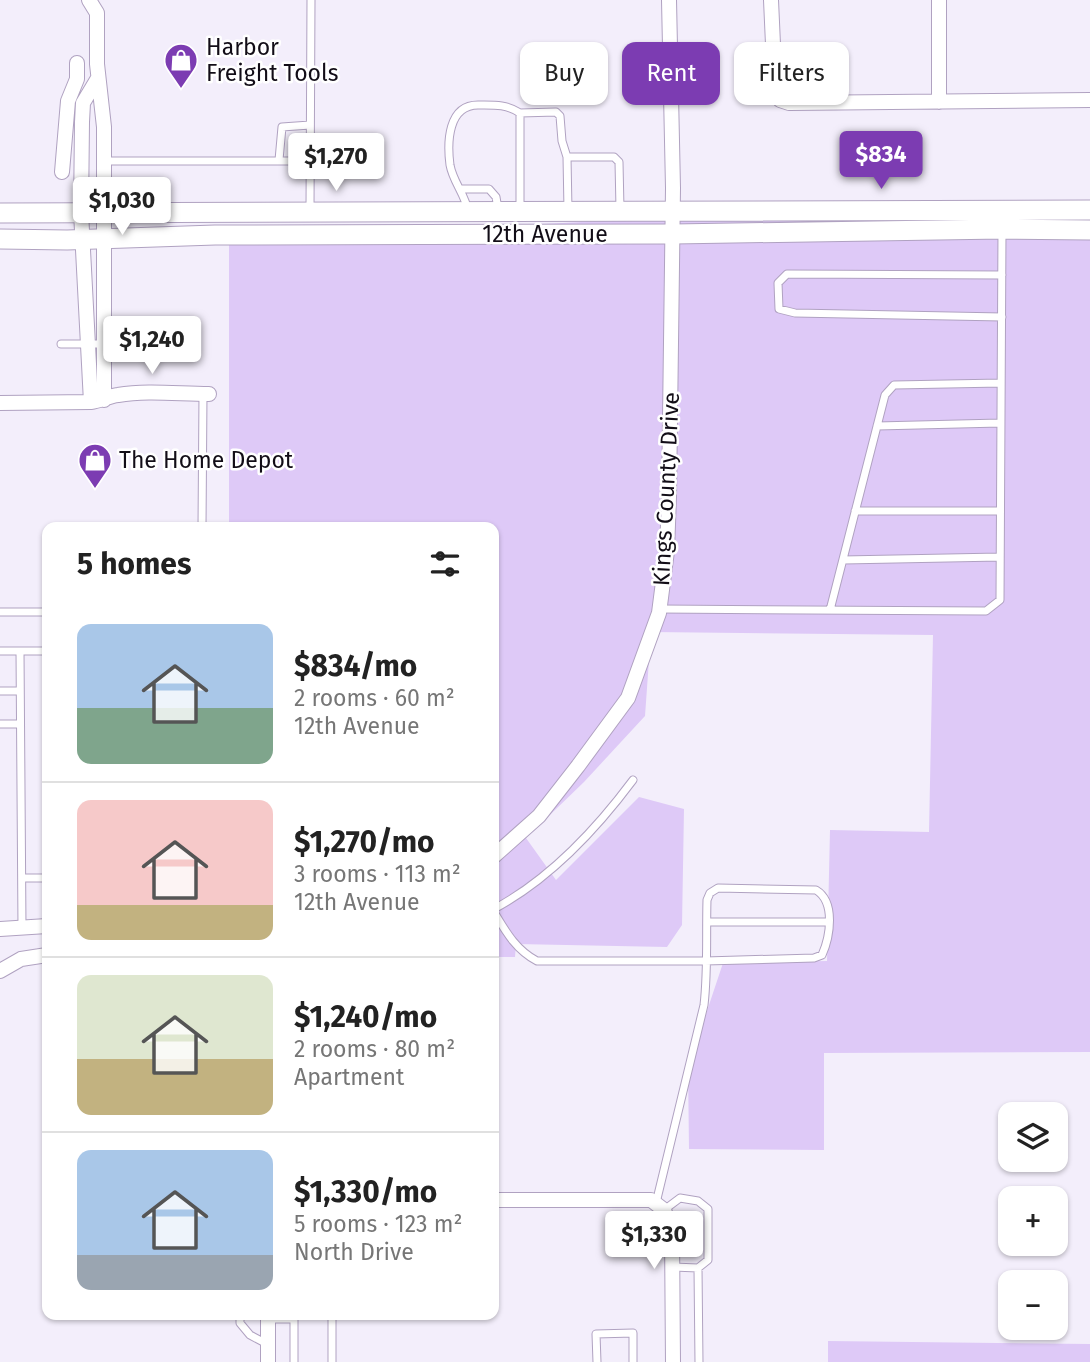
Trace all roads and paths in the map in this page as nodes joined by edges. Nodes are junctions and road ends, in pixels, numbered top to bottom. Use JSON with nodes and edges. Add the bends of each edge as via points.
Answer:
{"nodes":[{"id":1,"x":89,"y":0,"type":"edge"},
{"id":2,"x":311,"y":0,"type":"edge"},
{"id":3,"x":669,"y":0,"type":"edge"},
{"id":4,"x":771,"y":0,"type":"edge"},
{"id":5,"x":939,"y":0,"type":"edge"},
{"id":6,"x":78,"y":63,"type":"dead end"},
{"id":7,"x":98,"y":78,"type":"junction"},
{"id":8,"x":1090,"y":100,"type":"edge"},
{"id":9,"x":939,"y":102,"type":"junction"},
{"id":10,"x":520,"y":113,"type":"junction"},
{"id":11,"x":310,"y":125,"type":"junction"},
{"id":12,"x":567,"y":157,"type":"junction"},
{"id":13,"x":104,"y":160,"type":"junction"},
{"id":14,"x":279,"y":160,"type":"junction"},
{"id":15,"x":310,"y":160,"type":"junction"},
{"id":16,"x":62,"y":172,"type":"dead end"},
{"id":17,"x":460,"y":189,"type":"junction"},
{"id":18,"x":1090,"y":210,"type":"edge"},
{"id":19,"x":81,"y":212,"type":"junction"},
{"id":20,"x":103,"y":212,"type":"junction"},
{"id":21,"x":673,"y":212,"type":"junction"},
{"id":22,"x":0,"y":213,"type":"edge"},
{"id":23,"x":469,"y":213,"type":"junction"},
{"id":24,"x":499,"y":213,"type":"junction"},
{"id":25,"x":520,"y":213,"type":"junction"},
{"id":26,"x":568,"y":213,"type":"junction"},
{"id":27,"x":620,"y":213,"type":"junction"},
{"id":28,"x":310,"y":214,"type":"junction"},
{"id":29,"x":1002,"y":229,"type":"junction"},
{"id":30,"x":1090,"y":230,"type":"edge"},
{"id":31,"x":673,"y":234,"type":"junction"},
{"id":32,"x":215,"y":235,"type":"junction"},
{"id":33,"x":104,"y":238,"type":"junction"},
{"id":34,"x":0,"y":239,"type":"edge"},
{"id":35,"x":83,"y":239,"type":"junction"},
{"id":36,"x":1002,"y":275,"type":"junction"},
{"id":37,"x":1002,"y":317,"type":"junction"},
{"id":38,"x":61,"y":344,"type":"dead end"},
{"id":39,"x":96,"y":344,"type":"junction"},
{"id":40,"x":134,"y":344,"type":"dead end"},
{"id":41,"x":1001,"y":383,"type":"junction"},
{"id":42,"x":206,"y":394,"type":"joint"},
{"id":43,"x":97,"y":401,"type":"junction"},
{"id":44,"x":0,"y":402,"type":"edge"},
{"id":45,"x":1000,"y":424,"type":"junction"},
{"id":46,"x":877,"y":426,"type":"junction"},
{"id":47,"x":855,"y":511,"type":"junction"},
{"id":48,"x":1000,"y":511,"type":"junction"},
{"id":49,"x":202,"y":522,"type":"edge"},
{"id":50,"x":1000,"y":557,"type":"junction"},
{"id":51,"x":843,"y":560,"type":"junction"},
{"id":52,"x":659,"y":609,"type":"junction"},
{"id":53,"x":830,"y":610,"type":"junction"},
{"id":54,"x":0,"y":612,"type":"edge"},
{"id":55,"x":42,"y":612,"type":"edge"},
{"id":56,"x":0,"y":651,"type":"edge"},
{"id":57,"x":20,"y":651,"type":"junction"},
{"id":58,"x":42,"y":651,"type":"edge"},
{"id":59,"x":0,"y":691,"type":"edge"},
{"id":60,"x":20,"y":691,"type":"junction"},
{"id":61,"x":0,"y":724,"type":"edge"},
{"id":62,"x":20,"y":724,"type":"junction"},
{"id":63,"x":633,"y":780,"type":"dead end"},
{"id":64,"x":499,"y":851,"type":"edge"},
{"id":65,"x":22,"y":878,"type":"junction"},
{"id":66,"x":42,"y":878,"type":"edge"},
{"id":67,"x":499,"y":908,"type":"edge"},
{"id":68,"x":499,"y":919,"type":"edge"},
{"id":69,"x":707,"y":922,"type":"junction"},
{"id":70,"x":829,"y":922,"type":"junction"},
{"id":71,"x":42,"y":926,"type":"edge"},
{"id":72,"x":22,"y":927,"type":"junction"},
{"id":73,"x":0,"y":929,"type":"edge"},
{"id":74,"x":42,"y":957,"type":"edge"},
{"id":75,"x":705,"y":961,"type":"junction"},
{"id":76,"x":0,"y":971,"type":"edge"},
{"id":77,"x":499,"y":1200,"type":"edge"},
{"id":78,"x":660,"y":1207,"type":"junction"},
{"id":79,"x":672,"y":1267,"type":"junction"},
{"id":80,"x":698,"y":1268,"type":"junction"},
{"id":81,"x":240,"y":1320,"type":"edge"},
{"id":82,"x":268,"y":1320,"type":"edge"},
{"id":83,"x":296,"y":1320,"type":"edge"},
{"id":84,"x":332,"y":1320,"type":"edge"},
{"id":85,"x":268,"y":1344,"type":"junction"},
{"id":86,"x":268,"y":1362,"type":"edge"},
{"id":87,"x":294,"y":1362,"type":"edge"},
{"id":88,"x":332,"y":1362,"type":"edge"},
{"id":89,"x":597,"y":1362,"type":"edge"},
{"id":90,"x":633,"y":1362,"type":"edge"},
{"id":91,"x":673,"y":1362,"type":"edge"},
{"id":92,"x":699,"y":1362,"type":"edge"}],
"edges":[{"from":1,"to":7,"type":"street","via":[[97,13]]},
{"from":2,"to":11,"type":"lane"},
{"from":3,"to":21,"type":"street","name":"Kings County Drive"},
{"from":4,"to":9,"type":"street","via":[[775,89],[780,100],[798,104]]},
{"from":5,"to":9,"type":"street"},
{"from":6,"to":16,"type":"street","via":[[68,101]]},
{"from":7,"to":13,"type":"street"},
{"from":7,"to":19,"type":"street","via":[[83,103]]},
{"from":8,"to":9,"type":"street"},
{"from":10,"to":12,"type":"lane","via":[[556,112]]},
{"from":10,"to":17,"type":"lane","via":[[504,105],[468,105],[452,121],[450,166]]},
{"from":10,"to":25,"type":"lane"},
{"from":11,"to":14,"type":"lane","via":[[282,127]]},
{"from":11,"to":15,"type":"lane"},
{"from":12,"to":26,"type":"lane"},
{"from":12,"to":27,"type":"lane","via":[[614,157],[619,163]]},
{"from":13,"to":14,"type":"lane"},
{"from":13,"to":20,"type":"street"},
{"from":14,"to":15,"type":"lane"},
{"from":15,"to":28,"type":"lane"},
{"from":17,"to":23,"type":"lane"},
{"from":17,"to":24,"type":"lane","via":[[489,189]]},
{"from":18,"to":21,"type":"main road","name":"12th Avenue"},
{"from":19,"to":20,"type":"main road","name":"12th Avenue"},
{"from":19,"to":22,"type":"main road","name":"12th Avenue"},
{"from":19,"to":35,"type":"street"},
{"from":20,"to":28,"type":"main road","name":"12th Avenue"},
{"from":20,"to":33,"type":"street"},
{"from":21,"to":27,"type":"main road","name":"12th Avenue"},
{"from":21,"to":31,"type":"street","name":"Kings County Drive"},
{"from":23,"to":24,"type":"main road","name":"12th Avenue"},
{"from":23,"to":28,"type":"main road","name":"12th Avenue"},
{"from":24,"to":25,"type":"main road","name":"12th Avenue"},
{"from":25,"to":26,"type":"main road","name":"12th Avenue"},
{"from":26,"to":27,"type":"main road","name":"12th Avenue"},
{"from":28,"to":32,"type":"main road","via":[[284,224],[225,226]]},
{"from":29,"to":30,"type":"main road","name":"12th Avenue"},
{"from":29,"to":31,"type":"main road","name":"12th Avenue"},
{"from":29,"to":36,"type":"lane"},
{"from":31,"to":32,"type":"main road","name":"12th Avenue"},
{"from":31,"to":52,"type":"street","name":"Kings County Drive","via":[[667,551]]},
{"from":32,"to":33,"type":"main road","name":"12th Avenue"},
{"from":33,"to":35,"type":"main road","name":"12th Avenue"},
{"from":33,"to":39,"type":"street"},
{"from":34,"to":35,"type":"main road","name":"12th Avenue"},
{"from":35,"to":39,"type":"street"},
{"from":36,"to":37,"type":"lane"},
{"from":36,"to":37,"type":"lane","via":[[787,274],[778,282],[779,309],[795,313]]},
{"from":37,"to":41,"type":"lane"},
{"from":38,"to":39,"type":"lane"},
{"from":39,"to":40,"type":"lane"},
{"from":39,"to":43,"type":"street"},
{"from":41,"to":45,"type":"lane"},
{"from":41,"to":46,"type":"lane","via":[[894,385],[884,395]]},
{"from":42,"to":43,"type":"street","via":[[115,395]]},
{"from":42,"to":49,"type":"lane"},
{"from":43,"to":44,"type":"street"},
{"from":45,"to":46,"type":"lane"},
{"from":45,"to":48,"type":"lane"},
{"from":46,"to":47,"type":"lane"},
{"from":47,"to":48,"type":"lane"},
{"from":47,"to":51,"type":"lane"},
{"from":48,"to":50,"type":"lane"},
{"from":50,"to":51,"type":"lane"},
{"from":50,"to":53,"type":"lane","via":[[1000,600],[986,611]]},
{"from":51,"to":53,"type":"lane"},
{"from":52,"to":53,"type":"lane"},
{"from":52,"to":64,"type":"street","name":"Kings County Drive","via":[[628,698],[538,816]]},
{"from":54,"to":55,"type":"lane"},
{"from":56,"to":57,"type":"lane"},
{"from":57,"to":58,"type":"lane"},
{"from":57,"to":60,"type":"lane"},
{"from":59,"to":60,"type":"lane"},
{"from":60,"to":62,"type":"lane"},
{"from":61,"to":62,"type":"lane"},
{"from":62,"to":65,"type":"lane"},
{"from":63,"to":67,"type":"lane","via":[[582,842]]},
{"from":65,"to":66,"type":"lane"},
{"from":65,"to":72,"type":"lane"},
{"from":68,"to":75,"type":"lane","via":[[513,942],[537,961]]},
{"from":69,"to":70,"type":"lane"},
{"from":69,"to":70,"type":"lane","via":[[707,900],[718,888],[816,890],[828,904]]},
{"from":69,"to":75,"type":"lane"},
{"from":70,"to":75,"type":"lane","via":[[822,955],[814,958]]},
{"from":71,"to":72,"type":"street"},
{"from":72,"to":73,"type":"street"},
{"from":74,"to":76,"type":"street","via":[[20,959]]},
{"from":75,"to":78,"type":"lane","via":[[704,1005]]},
{"from":77,"to":78,"type":"street","via":[[651,1200]]},
{"from":78,"to":79,"type":"street","via":[[672,1233]]},
{"from":78,"to":80,"type":"lane","via":[[680,1198],[698,1200],[708,1209],[708,1260]]},
{"from":79,"to":80,"type":"lane"},
{"from":79,"to":91,"type":"street"},
{"from":80,"to":92,"type":"lane"},
{"from":81,"to":85,"type":"lane","via":[[250,1335]]},
{"from":82,"to":85,"type":"street"},
{"from":83,"to":87,"type":"lane"},
{"from":84,"to":88,"type":"lane"},
{"from":85,"to":86,"type":"street"},
{"from":89,"to":90,"type":"lane","via":[[596,1334],[633,1333]]}]}
